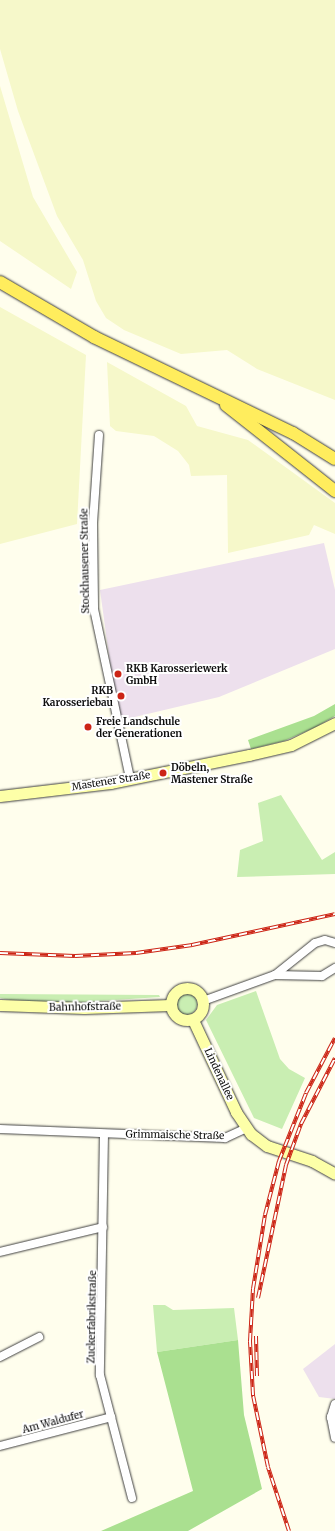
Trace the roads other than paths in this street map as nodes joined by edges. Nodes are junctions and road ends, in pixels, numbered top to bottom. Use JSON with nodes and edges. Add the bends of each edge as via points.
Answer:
{"nodes":[{"id":1,"x":0,"y":282,"type":"edge"},
{"id":2,"x":214,"y":395,"type":"junction"},
{"id":3,"x":99,"y":435,"type":"dead end"},
{"id":4,"x":315,"y":445,"type":"junction"},
{"id":5,"x":335,"y":450,"type":"edge"},
{"id":6,"x":335,"y":459,"type":"edge"},
{"id":7,"x":335,"y":491,"type":"edge"},
{"id":8,"x":335,"y":723,"type":"edge"},
{"id":9,"x":130,"y":779,"type":"junction"},
{"id":10,"x":0,"y":796,"type":"edge"},
{"id":11,"x":335,"y":943,"type":"edge"},
{"id":12,"x":335,"y":968,"type":"edge"},
{"id":13,"x":276,"y":975,"type":"junction"},
{"id":14,"x":203,"y":1001,"type":"junction"},
{"id":15,"x":0,"y":1005,"type":"edge"},
{"id":16,"x":170,"y":1005,"type":"junction"},
{"id":17,"x":193,"y":1020,"type":"junction"},
{"id":18,"x":246,"y":1128,"type":"junction"},
{"id":19,"x":0,"y":1129,"type":"edge"},
{"id":20,"x":104,"y":1134,"type":"junction"},
{"id":21,"x":335,"y":1174,"type":"edge"},
{"id":22,"x":103,"y":1227,"type":"junction"},
{"id":23,"x":0,"y":1252,"type":"edge"},
{"id":24,"x":39,"y":1337,"type":"dead end"},
{"id":25,"x":0,"y":1357,"type":"edge"},
{"id":26,"x":335,"y":1404,"type":"edge"},
{"id":27,"x":111,"y":1417,"type":"junction"},
{"id":28,"x":335,"y":1438,"type":"edge"},
{"id":29,"x":0,"y":1446,"type":"edge"},
{"id":30,"x":132,"y":1498,"type":"dead end"}],
"edges":[{"from":1,"to":2,"type":"main road","via":[[94,337]]},
{"from":2,"to":4,"type":"main road"},
{"from":2,"to":7,"type":"main road"},
{"from":3,"to":9,"type":"street","name":"Stockhausener Straße","via":[[93,524],[94,609]]},
{"from":4,"to":5,"type":"main road"},
{"from":4,"to":6,"type":"main road"},
{"from":8,"to":9,"type":"main road","name":"Mastener Straße","via":[[277,749]]},
{"from":9,"to":10,"type":"main road","name":"Mastener Straße"},
{"from":11,"to":13,"type":"street","via":[[325,940],[315,943]]},
{"from":12,"to":13,"type":"street","via":[[322,976]]},
{"from":13,"to":14,"type":"street"},
{"from":14,"to":16,"type":"main road","via":[[196,990],[185,988],[175,993]]},
{"from":14,"to":17,"type":"main road","via":[[200,1014]]},
{"from":15,"to":16,"type":"main road","name":"Bahnhofstraße","via":[[84,1008]]},
{"from":16,"to":17,"type":"main road","via":[[176,1017]]},
{"from":17,"to":18,"type":"main road","name":"Lindenallee"},
{"from":18,"to":20,"type":"street","name":"Grimmaische Straße","via":[[225,1138]]},
{"from":18,"to":21,"type":"main road","via":[[262,1143],[312,1161]]},
{"from":19,"to":20,"type":"street","name":"Grimmaische Straße"},
{"from":20,"to":22,"type":"street","name":"Zuckerfabrikstraße"},
{"from":22,"to":23,"type":"street"},
{"from":22,"to":27,"type":"street","name":"Zuckerfabrikstraße","via":[[100,1375]]},
{"from":24,"to":25,"type":"street"},
{"from":26,"to":28,"type":"street","via":[[331,1417]]},
{"from":27,"to":29,"type":"street","name":"Am Waldufer"},
{"from":27,"to":30,"type":"street","name":"Zuckerfabrikstraße"}]}
